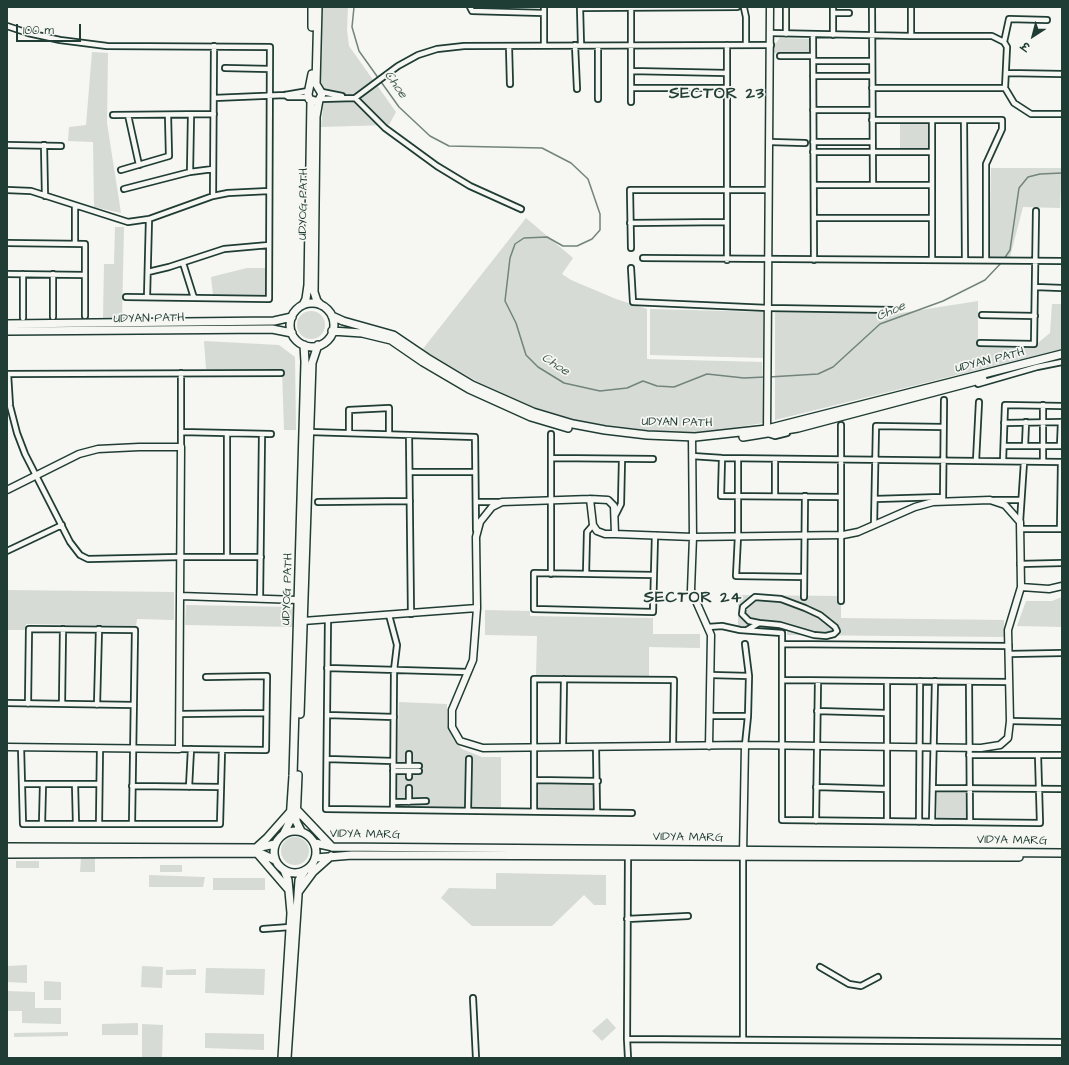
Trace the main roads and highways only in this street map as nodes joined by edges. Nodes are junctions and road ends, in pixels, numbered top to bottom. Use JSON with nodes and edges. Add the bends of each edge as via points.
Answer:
{"nodes":[{"id":1,"x":312,"y":7,"type":"edge"},
{"id":2,"x":318,"y":7,"type":"edge"},
{"id":3,"x":315,"y":95,"type":"junction"},
{"id":4,"x":303,"y":305,"type":"junction"},
{"id":5,"x":321,"y":305,"type":"junction"},
{"id":6,"x":332,"y":316,"type":"junction"},
{"id":7,"x":292,"y":317,"type":"junction"},
{"id":8,"x":7,"y":324,"type":"edge"},
{"id":9,"x":332,"y":331,"type":"junction"},
{"id":10,"x":7,"y":332,"type":"edge"},
{"id":11,"x":292,"y":333,"type":"junction"},
{"id":12,"x":304,"y":345,"type":"junction"},
{"id":13,"x":318,"y":345,"type":"junction"},
{"id":14,"x":1062,"y":354,"type":"edge"},
{"id":15,"x":1062,"y":358,"type":"edge"},
{"id":16,"x":768,"y":432,"type":"junction"},
{"id":17,"x":692,"y":439,"type":"junction"},
{"id":18,"x":294,"y":811,"type":"junction"},
{"id":19,"x":301,"y":831,"type":"junction"},
{"id":20,"x":284,"y":833,"type":"junction"},
{"id":21,"x":315,"y":843,"type":"junction"},
{"id":22,"x":275,"y":844,"type":"junction"},
{"id":23,"x":7,"y":847,"type":"edge"},
{"id":24,"x":332,"y":847,"type":"junction"},
{"id":25,"x":256,"y":850,"type":"junction"},
{"id":26,"x":743,"y":853,"type":"junction"},
{"id":27,"x":1062,"y":853,"type":"edge"},
{"id":28,"x":7,"y":854,"type":"edge"},
{"id":29,"x":331,"y":856,"type":"junction"},
{"id":30,"x":316,"y":858,"type":"junction"},
{"id":31,"x":1062,"y":858,"type":"edge"},
{"id":32,"x":275,"y":860,"type":"junction"},
{"id":33,"x":284,"y":870,"type":"junction"},
{"id":34,"x":304,"y":872,"type":"junction"},
{"id":35,"x":288,"y":889,"type":"junction"},
{"id":36,"x":298,"y":892,"type":"junction"},
{"id":37,"x":282,"y":1058,"type":"edge"},
{"id":38,"x":287,"y":1058,"type":"edge"}],
"edges":[{"from":1,"to":3,"type":"main road","name":"UDYOG PATH","via":[[312,69]]},
{"from":2,"to":3,"type":"main road","name":"UDYOG PATH"},
{"from":3,"to":4,"type":"main road","name":"UDYOG PATH","via":[[308,284]]},
{"from":3,"to":5,"type":"main road","name":"UDYOG PATH","via":[[314,292]]},
{"from":4,"to":5,"type":"main road"},
{"from":4,"to":7,"type":"main road"},
{"from":5,"to":6,"type":"main road"},
{"from":6,"to":9,"type":"main road"},
{"from":6,"to":17,"type":"main road","name":"UDYAN PATH","via":[[393,335],[472,385],[533,412],[605,430]]},
{"from":7,"to":8,"type":"main road","name":"UDYAN PATH","via":[[274,321]]},
{"from":7,"to":11,"type":"main road"},
{"from":9,"to":13,"type":"main road","via":[[327,340]]},
{"from":9,"to":17,"type":"main road","name":"UDYAN PATH","via":[[362,333],[391,340],[469,389],[531,417],[571,429],[647,440]]},
{"from":10,"to":11,"type":"main road","name":"UDYAN PATH","via":[[272,329]]},
{"from":11,"to":12,"type":"main road"},
{"from":12,"to":13,"type":"main road"},
{"from":12,"to":18,"type":"main road","name":"UDYOG PATH","via":[[306,362]]},
{"from":13,"to":18,"type":"main road","name":"UDYOG PATH","via":[[312,363]]},
{"from":14,"to":16,"type":"main road","name":"UDYAN PATH"},
{"from":15,"to":16,"type":"main road","name":"UDYAN PATH","via":[[798,428]]},
{"from":16,"to":17,"type":"main road","name":"UDYAN PATH"},
{"from":18,"to":19,"type":"main road","name":"UDYOG PATH"},
{"from":18,"to":20,"type":"main road","name":"UDYOG PATH"},
{"from":18,"to":24,"type":"main road"},
{"from":18,"to":25,"type":"main road"},
{"from":19,"to":20,"type":"main road"},
{"from":19,"to":21,"type":"main road","via":[[309,835]]},
{"from":20,"to":22,"type":"main road"},
{"from":21,"to":24,"type":"main road","name":"VIDYA MARG"},
{"from":21,"to":30,"type":"main road"},
{"from":22,"to":25,"type":"main road"},
{"from":22,"to":32,"type":"main road"},
{"from":23,"to":25,"type":"main road"},
{"from":24,"to":26,"type":"main road","name":"VIDYA MARG"},
{"from":25,"to":28,"type":"main road"},
{"from":25,"to":32,"type":"main road"},
{"from":25,"to":35,"type":"main road"},
{"from":26,"to":27,"type":"main road","name":"VIDYA MARG"},
{"from":26,"to":29,"type":"main road","name":"VIDYA MARG","via":[[628,857]]},
{"from":26,"to":31,"type":"main road","name":"VIDYA MARG"},
{"from":29,"to":30,"type":"main road","name":"VIDYA MARG"},
{"from":29,"to":36,"type":"main road","via":[[313,872]]},
{"from":30,"to":34,"type":"main road"},
{"from":32,"to":33,"type":"main road"},
{"from":33,"to":34,"type":"main road","via":[[293,873]]},
{"from":33,"to":35,"type":"main road"},
{"from":34,"to":36,"type":"main road","via":[[299,880]]},
{"from":35,"to":37,"type":"main road","via":[[290,927]]},
{"from":36,"to":38,"type":"main road"}]}
